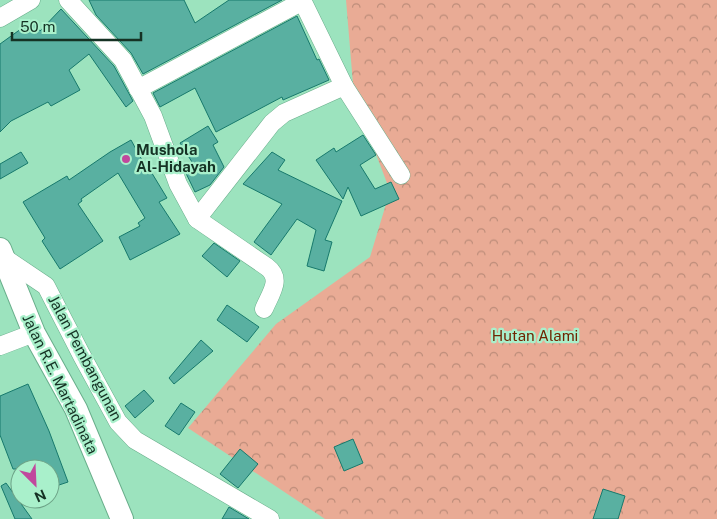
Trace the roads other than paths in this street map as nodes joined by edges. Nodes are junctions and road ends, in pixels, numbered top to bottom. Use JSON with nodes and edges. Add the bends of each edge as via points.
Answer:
{"nodes":[{"id":1,"x":30,"y":0,"type":"edge"},
{"id":2,"x":68,"y":0,"type":"edge"},
{"id":3,"x":302,"y":0,"type":"edge"},
{"id":4,"x":0,"y":18,"type":"edge"},
{"id":5,"x":344,"y":86,"type":"junction"},
{"id":6,"x":138,"y":89,"type":"junction"},
{"id":7,"x":401,"y":175,"type":"dead end"},
{"id":8,"x":197,"y":219,"type":"junction"},
{"id":9,"x":2,"y":253,"type":"edge"},
{"id":10,"x":264,"y":309,"type":"dead end"},
{"id":11,"x":34,"y":333,"type":"junction"},
{"id":12,"x":0,"y":346,"type":"edge"},
{"id":13,"x":122,"y":519,"type":"edge"},
{"id":14,"x":270,"y":519,"type":"edge"}],
"edges":[{"from":1,"to":4,"type":"street"},
{"from":2,"to":6,"type":"street","via":[[123,60]]},
{"from":3,"to":5,"type":"street"},
{"from":3,"to":6,"type":"street"},
{"from":5,"to":7,"type":"street"},
{"from":5,"to":8,"type":"street","via":[[284,113],[272,123]]},
{"from":6,"to":8,"type":"street","via":[[153,116],[178,184]]},
{"from":8,"to":10,"type":"street","via":[[274,274],[275,281]]},
{"from":9,"to":11,"type":"street","name":"Jalan R.E. Martadinata"},
{"from":9,"to":14,"type":"street","name":"Jalan Pembangunan","via":[[46,286],[118,422],[135,440]]},
{"from":11,"to":12,"type":"street"},
{"from":11,"to":13,"type":"street","name":"Jalan R.E. Martadinata","via":[[76,409]]}]}
